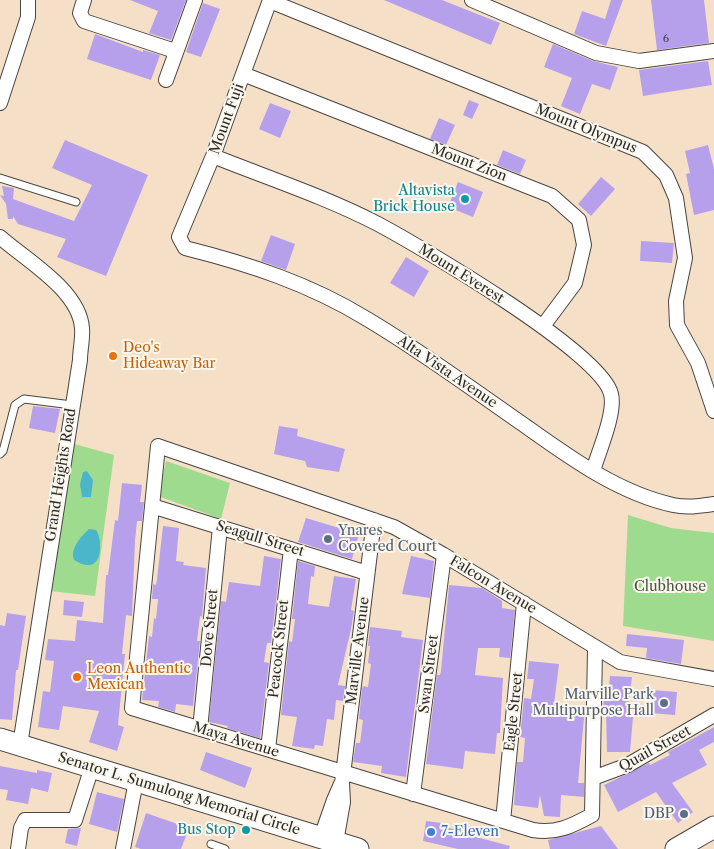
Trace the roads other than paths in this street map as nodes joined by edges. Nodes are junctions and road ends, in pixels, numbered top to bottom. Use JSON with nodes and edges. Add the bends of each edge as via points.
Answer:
{"nodes":[{"id":1,"x":28,"y":0,"type":"edge"},
{"id":2,"x":84,"y":0,"type":"edge"},
{"id":3,"x":195,"y":0,"type":"edge"},
{"id":4,"x":270,"y":0,"type":"edge"},
{"id":5,"x":472,"y":0,"type":"edge"},
{"id":6,"x":175,"y":51,"type":"junction"},
{"id":7,"x":713,"y":52,"type":"edge"},
{"id":8,"x":243,"y":74,"type":"junction"},
{"id":9,"x":166,"y":80,"type":"dead end"},
{"id":10,"x":0,"y":103,"type":"edge"},
{"id":11,"x":214,"y":156,"type":"junction"},
{"id":12,"x":0,"y":178,"type":"edge"},
{"id":13,"x":76,"y":202,"type":"dead end"},
{"id":14,"x":179,"y":236,"type":"joint"},
{"id":15,"x":0,"y":237,"type":"edge"},
{"id":16,"x":543,"y":326,"type":"junction"},
{"id":17,"x":72,"y":405,"type":"junction"},
{"id":18,"x":714,"y":411,"type":"edge"},
{"id":19,"x":158,"y":446,"type":"joint"},
{"id":20,"x":0,"y":454,"type":"edge"},
{"id":21,"x":593,"y":471,"type":"junction"},
{"id":22,"x":714,"y":504,"type":"edge"},
{"id":23,"x":152,"y":506,"type":"junction"},
{"id":24,"x":374,"y":520,"type":"junction"},
{"id":25,"x":220,"y":527,"type":"junction"},
{"id":26,"x":291,"y":549,"type":"junction"},
{"id":27,"x":444,"y":555,"type":"junction"},
{"id":28,"x":367,"y":573,"type":"junction"},
{"id":29,"x":524,"y":603,"type":"junction"},
{"id":30,"x":595,"y":649,"type":"junction"},
{"id":31,"x":714,"y":679,"type":"edge"},
{"id":32,"x":714,"y":715,"type":"edge"},
{"id":33,"x":200,"y":729,"type":"junction"},
{"id":34,"x":0,"y":739,"type":"edge"},
{"id":35,"x":20,"y":745,"type":"junction"},
{"id":36,"x":268,"y":749,"type":"junction"},
{"id":37,"x":92,"y":767,"type":"junction"},
{"id":38,"x":342,"y":778,"type":"junction"},
{"id":39,"x":593,"y":778,"type":"junction"},
{"id":40,"x":136,"y":781,"type":"junction"},
{"id":41,"x":414,"y":794,"type":"junction"},
{"id":42,"x":503,"y":821,"type":"junction"},
{"id":43,"x":714,"y":828,"type":"edge"},
{"id":44,"x":328,"y":843,"type":"edge"},
{"id":45,"x":211,"y":844,"type":"dead end"},
{"id":46,"x":18,"y":849,"type":"edge"},
{"id":47,"x":123,"y":849,"type":"edge"},
{"id":48,"x":225,"y":849,"type":"edge"},
{"id":49,"x":358,"y":849,"type":"edge"},
{"id":50,"x":676,"y":849,"type":"edge"}],
"edges":[{"from":1,"to":10,"type":"street","via":[[28,17]]},
{"from":2,"to":6,"type":"street","via":[[80,13],[84,21]]},
{"from":3,"to":6,"type":"street"},
{"from":4,"to":8,"type":"street","name":"Mount Fuji"},
{"from":4,"to":18,"type":"street","name":"Mount Olympus","via":[[643,152],[666,175],[676,198],[685,258],[676,301],[677,325],[698,363]]},
{"from":5,"to":7,"type":"street","via":[[596,53],[639,61]]},
{"from":6,"to":9,"type":"street"},
{"from":8,"to":11,"type":"street","name":"Mount Fuji"},
{"from":8,"to":16,"type":"street","name":"Mount Zion","via":[[552,196],[579,220],[584,245],[575,283]]},
{"from":11,"to":14,"type":"street","name":"Mount Fuji"},
{"from":11,"to":16,"type":"street","name":"Mount Everest","via":[[377,224]]},
{"from":12,"to":13,"type":"lane"},
{"from":14,"to":21,"type":"street","name":"Alta Vista Avenue","via":[[185,248],[241,262],[312,289],[367,318]]},
{"from":15,"to":17,"type":"street","name":"Grand Heights Road","via":[[62,288],[76,307],[82,328]]},
{"from":16,"to":21,"type":"street","name":"Mount Everest","via":[[601,375],[612,394],[610,414]]},
{"from":17,"to":20,"type":"lane","via":[[24,399],[15,405]]},
{"from":17,"to":35,"type":"street","name":"Grand Heights Road"},
{"from":19,"to":23,"type":"street","name":"Maya Avenue"},
{"from":19,"to":24,"type":"street","name":"Falcon Avenue"},
{"from":21,"to":22,"type":"street","name":"Alta Vista Avenue","via":[[623,488],[672,505],[690,508]]},
{"from":23,"to":25,"type":"street","name":"Seagull Street"},
{"from":23,"to":33,"type":"street","name":"Maya Avenue","via":[[132,708]]},
{"from":24,"to":27,"type":"street","name":"Falcon Avenue","via":[[414,537]]},
{"from":24,"to":28,"type":"street","name":"Marville Avenue"},
{"from":25,"to":26,"type":"street","name":"Seagull Street"},
{"from":25,"to":33,"type":"street","name":"Dove Street"},
{"from":26,"to":28,"type":"street","name":"Seagull Street"},
{"from":26,"to":36,"type":"street","name":"Peacock Street"},
{"from":27,"to":29,"type":"street","name":"Falcon Avenue"},
{"from":27,"to":41,"type":"street","name":"Swan Street"},
{"from":28,"to":38,"type":"street","name":"Marville Avenue"},
{"from":29,"to":30,"type":"street","name":"Falcon Avenue"},
{"from":29,"to":42,"type":"street","name":"Eagle Street"},
{"from":30,"to":31,"type":"street","name":"Falcon Avenue","via":[[629,665]]},
{"from":30,"to":39,"type":"street"},
{"from":32,"to":39,"type":"street","name":"Quail Street","via":[[628,765]]},
{"from":33,"to":36,"type":"street","name":"Maya Avenue"},
{"from":34,"to":35,"type":"main road","name":"Senator L. Sumulong Memorial Circle"},
{"from":35,"to":37,"type":"main road","name":"Senator L. Sumulong Memorial Circle"},
{"from":36,"to":38,"type":"street","name":"Maya Avenue"},
{"from":37,"to":40,"type":"main road","name":"Senator L. Sumulong Memorial Circle"},
{"from":37,"to":46,"type":"street","via":[[75,820],[25,820]]},
{"from":38,"to":41,"type":"street","name":"Maya Avenue"},
{"from":38,"to":44,"type":"street","name":"Marville Avenue","via":[[334,800]]},
{"from":39,"to":42,"type":"street","name":"Maya Avenue","via":[[592,815],[569,827],[553,832]]},
{"from":40,"to":44,"type":"main road","name":"Senator L. Sumulong Memorial Circle"},
{"from":40,"to":47,"type":"street"},
{"from":41,"to":42,"type":"street","name":"Maya Avenue"},
{"from":43,"to":50,"type":"main road"},
{"from":44,"to":49,"type":"main road","name":"Senator L. Sumulong Memorial Circle"},
{"from":45,"to":48,"type":"lane"}]}
